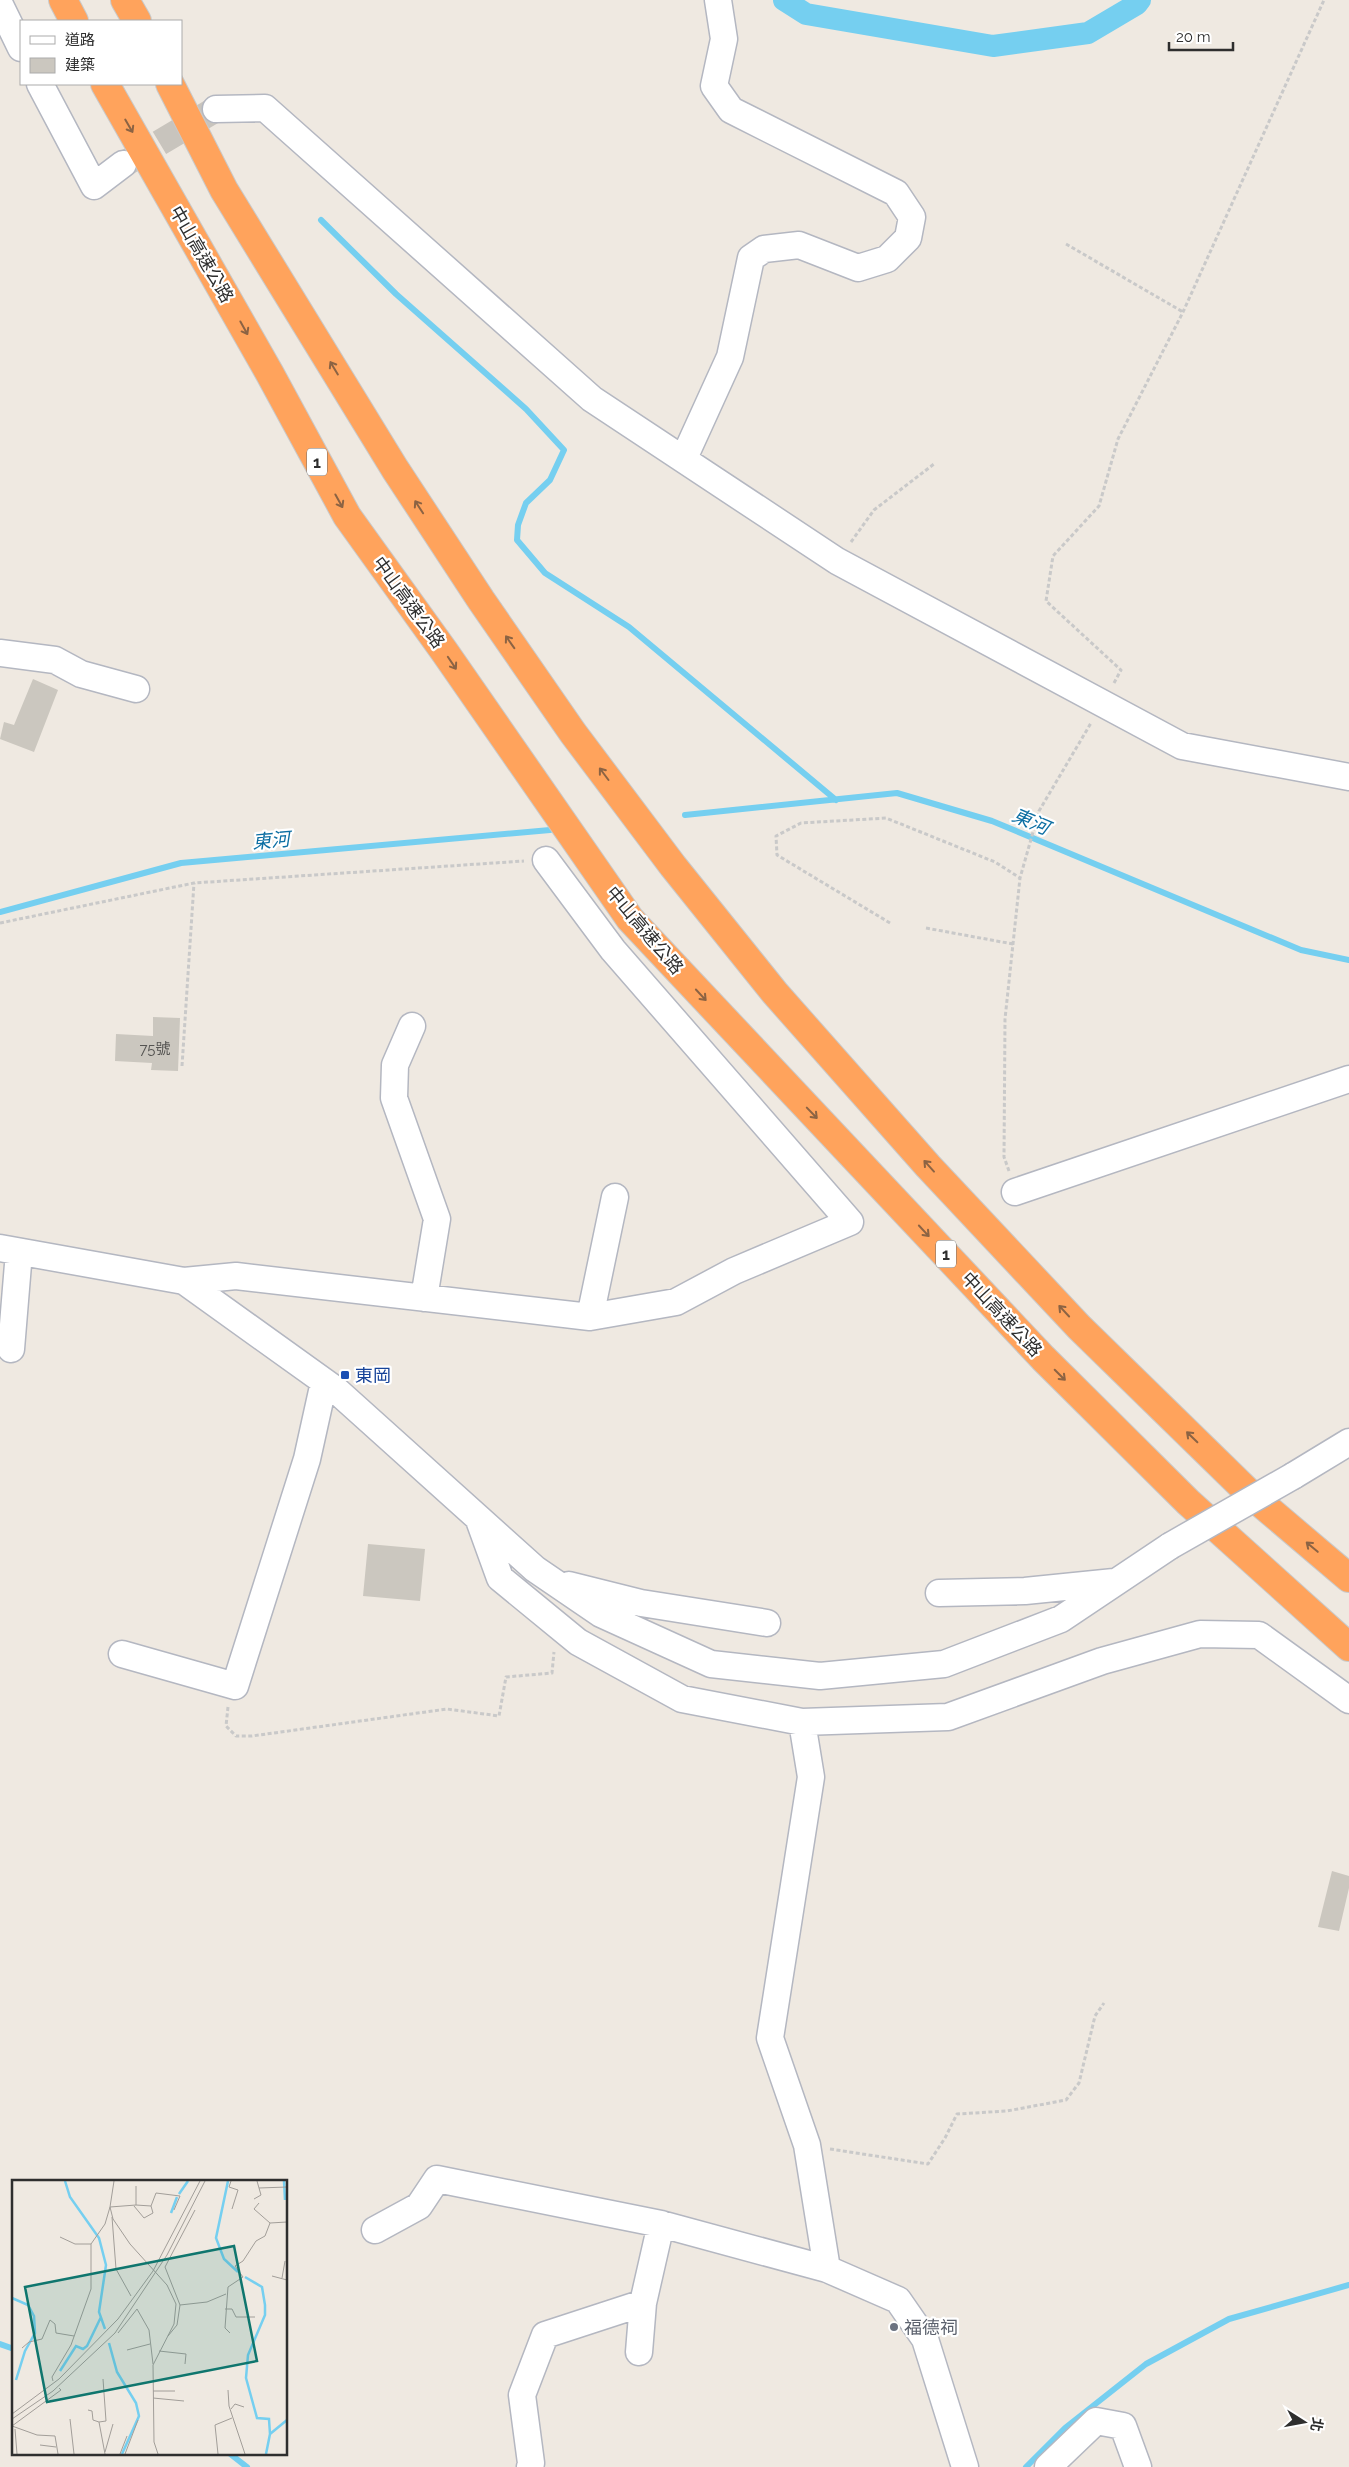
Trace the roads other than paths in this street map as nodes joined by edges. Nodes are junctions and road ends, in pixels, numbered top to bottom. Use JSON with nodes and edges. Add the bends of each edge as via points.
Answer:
{"nodes":[{"id":1,"x":63,"y":0,"type":"edge"},
{"id":2,"x":125,"y":0,"type":"edge"},
{"id":3,"x":718,"y":0,"type":"edge"},
{"id":4,"x":0,"y":5,"type":"edge"},
{"id":5,"x":73,"y":20,"type":"edge"},
{"id":6,"x":136,"y":20,"type":"edge"},
{"id":7,"x":20,"y":46,"type":"edge"},
{"id":8,"x":41,"y":85,"type":"edge"},
{"id":9,"x":106,"y":85,"type":"edge"},
{"id":10,"x":171,"y":85,"type":"edge"},
{"id":11,"x":216,"y":110,"type":"tunnel mouth"},
{"id":12,"x":123,"y":164,"type":"tunnel mouth"},
{"id":13,"x":684,"y":458,"type":"junction"},
{"id":14,"x":0,"y":653,"type":"edge"},
{"id":15,"x":136,"y":689,"type":"dead end"},
{"id":16,"x":1349,"y":777,"type":"edge"},
{"id":17,"x":546,"y":860,"type":"road end"},
{"id":18,"x":412,"y":1026,"type":"dead end"},
{"id":19,"x":1349,"y":1079,"type":"edge"},
{"id":20,"x":1015,"y":1192,"type":"road end"},
{"id":21,"x":616,"y":1197,"type":"dead end"},
{"id":22,"x":10,"y":1250,"type":"edge"},
{"id":23,"x":184,"y":1281,"type":"junction"},
{"id":24,"x":424,"y":1298,"type":"junction"},
{"id":25,"x":590,"y":1318,"type":"junction"},
{"id":26,"x":11,"y":1349,"type":"dead end"},
{"id":27,"x":324,"y":1382,"type":"junction"},
{"id":28,"x":1349,"y":1442,"type":"edge"},
{"id":29,"x":477,"y":1517,"type":"junction"},
{"id":30,"x":1349,"y":1578,"type":"edge"},
{"id":31,"x":552,"y":1581,"type":"junction"},
{"id":32,"x":1117,"y":1582,"type":"junction"},
{"id":33,"x":939,"y":1593,"type":"dead end"},
{"id":34,"x":767,"y":1623,"type":"dead end"},
{"id":35,"x":1349,"y":1647,"type":"edge"},
{"id":36,"x":122,"y":1654,"type":"dead end"},
{"id":37,"x":1349,"y":1700,"type":"edge"},
{"id":38,"x":802,"y":1722,"type":"junction"},
{"id":39,"x":660,"y":2224,"type":"junction"},
{"id":40,"x":375,"y":2230,"type":"dead end"},
{"id":41,"x":827,"y":2269,"type":"junction"},
{"id":42,"x":643,"y":2303,"type":"junction"},
{"id":43,"x":638,"y":2352,"type":"dead end"},
{"id":44,"x":537,"y":2466,"type":"edge"},
{"id":45,"x":965,"y":2467,"type":"edge"},
{"id":46,"x":1048,"y":2467,"type":"edge"},
{"id":47,"x":1138,"y":2467,"type":"edge"}],
"edges":[{"from":1,"to":5,"type":"highway"},
{"from":2,"to":6,"type":"highway"},
{"from":3,"to":13,"type":"street","via":[[724,39],[714,86],[731,110],[896,194],[912,217],[908,238],[887,259],[858,268],[799,245],[764,249],[751,258],[730,357]]},
{"from":4,"to":7,"type":"street"},
{"from":8,"to":12,"type":"street","via":[[94,186]]},
{"from":9,"to":35,"type":"highway","name":"中山高速公路","number":"1","one_way":true,"via":[[347,516],[630,918],[1043,1358],[1188,1502]]},
{"from":30,"to":10,"type":"highway","one_way":true,"via":[[1250,1494],[1079,1327],[928,1166],[776,993],[639,820],[541,686],[395,469],[224,190]]},
{"from":11,"to":13,"type":"street","via":[[265,108],[592,399]]},
{"from":13,"to":16,"type":"street","via":[[837,561],[1182,746]]},
{"from":14,"to":15,"type":"street","via":[[55,660],[81,674]]},
{"from":17,"to":25,"type":"street","via":[[613,950],[850,1222],[734,1271],[676,1302]]},
{"from":18,"to":24,"type":"street","via":[[395,1065],[394,1098],[437,1219]]},
{"from":19,"to":20,"type":"street"},
{"from":21,"to":25,"type":"street"},
{"from":22,"to":23,"type":"street"},
{"from":22,"to":26,"type":"street"},
{"from":23,"to":24,"type":"street","via":[[236,1276]]},
{"from":23,"to":27,"type":"street"},
{"from":24,"to":25,"type":"street"},
{"from":27,"to":29,"type":"street"},
{"from":27,"to":36,"type":"street","via":[[307,1459],[235,1686]]},
{"from":28,"to":32,"type":"street","bridge":true,"via":[[1170,1546]]},
{"from":29,"to":31,"type":"street"},
{"from":29,"to":38,"type":"street","via":[[500,1578],[578,1642],[682,1699]]},
{"from":31,"to":32,"type":"street","via":[[601,1614],[711,1664],[820,1676],[944,1664],[1061,1619]]},
{"from":31,"to":34,"type":"street","via":[[641,1603]]},
{"from":32,"to":33,"type":"street","via":[[1025,1591]]},
{"from":37,"to":38,"type":"street","via":[[1259,1635],[1200,1634],[1102,1661],[948,1717]]},
{"from":38,"to":41,"type":"street","via":[[810,1777],[770,2038],[807,2145]]},
{"from":39,"to":40,"type":"street","via":[[437,2179],[419,2206]]},
{"from":39,"to":41,"type":"street"},
{"from":39,"to":42,"type":"street"},
{"from":41,"to":45,"type":"street","via":[[898,2300],[925,2339]]},
{"from":42,"to":43,"type":"street"},
{"from":42,"to":44,"type":"street","via":[[545,2335],[522,2395]]},
{"from":46,"to":47,"type":"street","via":[[1096,2421],[1123,2426]]}]}
